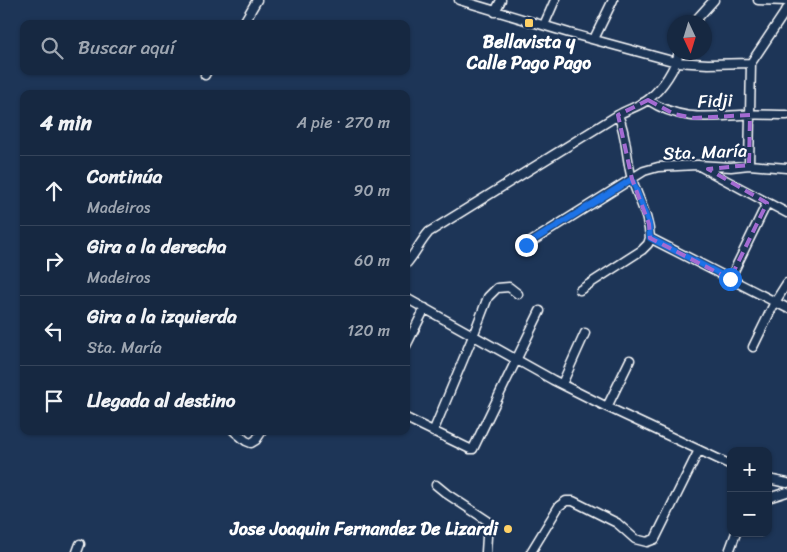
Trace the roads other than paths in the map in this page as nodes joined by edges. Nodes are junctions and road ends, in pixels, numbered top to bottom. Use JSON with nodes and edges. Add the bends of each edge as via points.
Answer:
{"nodes":[{"id":1,"x":257,"y":0,"type":"edge"},
{"id":2,"x":459,"y":0,"type":"edge"},
{"id":3,"x":501,"y":0,"type":"edge"},
{"id":4,"x":556,"y":0,"type":"edge"},
{"id":5,"x":613,"y":0,"type":"edge"},
{"id":6,"x":714,"y":0,"type":"edge"},
{"id":7,"x":758,"y":0,"type":"edge"},
{"id":8,"x":787,"y":0,"type":"edge"},
{"id":9,"x":787,"y":9,"type":"edge"},
{"id":10,"x":495,"y":12,"type":"junction"},
{"id":11,"x":700,"y":15,"type":"edge"},
{"id":12,"x":245,"y":20,"type":"edge"},
{"id":13,"x":544,"y":24,"type":"junction"},
{"id":14,"x":594,"y":39,"type":"junction"},
{"id":15,"x":676,"y":62,"type":"junction"},
{"id":16,"x":751,"y":63,"type":"junction"},
{"id":17,"x":648,"y":100,"type":"junction"},
{"id":18,"x":618,"y":115,"type":"junction"},
{"id":19,"x":750,"y":115,"type":"junction"},
{"id":20,"x":787,"y":115,"type":"edge"},
{"id":21,"x":749,"y":165,"type":"junction"},
{"id":22,"x":697,"y":166,"type":"junction"},
{"id":23,"x":787,"y":168,"type":"edge"},
{"id":24,"x":632,"y":179,"type":"junction"},
{"id":25,"x":768,"y":203,"type":"junction"},
{"id":26,"x":787,"y":214,"type":"edge"},
{"id":27,"x":650,"y":238,"type":"junction"},
{"id":28,"x":526,"y":245,"type":"dead end"},
{"id":29,"x":410,"y":259,"type":"edge"},
{"id":30,"x":730,"y":279,"type":"junction"},
{"id":31,"x":787,"y":283,"type":"edge"},
{"id":32,"x":580,"y":290,"type":"dead end"},
{"id":33,"x":518,"y":294,"type":"dead end"},
{"id":34,"x":410,"y":300,"type":"edge"},
{"id":35,"x":775,"y":302,"type":"junction"},
{"id":36,"x":425,"y":308,"type":"junction"},
{"id":37,"x":787,"y":308,"type":"edge"},
{"id":38,"x":540,"y":311,"type":"dead end"},
{"id":39,"x":585,"y":333,"type":"dead end"},
{"id":40,"x":473,"y":336,"type":"junction"},
{"id":41,"x":410,"y":338,"type":"edge"},
{"id":42,"x":753,"y":347,"type":"dead end"},
{"id":43,"x":517,"y":360,"type":"junction"},
{"id":44,"x":630,"y":360,"type":"dead end"},
{"id":45,"x":562,"y":384,"type":"junction"},
{"id":46,"x":607,"y":407,"type":"junction"},
{"id":47,"x":410,"y":420,"type":"edge"},
{"id":48,"x":433,"y":432,"type":"junction"},
{"id":49,"x":238,"y":435,"type":"edge"},
{"id":50,"x":259,"y":435,"type":"edge"},
{"id":51,"x":698,"y":450,"type":"junction"},
{"id":52,"x":727,"y":463,"type":"edge"},
{"id":53,"x":772,"y":480,"type":"edge"},
{"id":54,"x":787,"y":483,"type":"edge"},
{"id":55,"x":436,"y":485,"type":"dead end"},
{"id":56,"x":787,"y":492,"type":"edge"},
{"id":57,"x":772,"y":497,"type":"edge"},
{"id":58,"x":735,"y":537,"type":"edge"},
{"id":59,"x":80,"y":544,"type":"dead end"},
{"id":60,"x":78,"y":552,"type":"edge"},
{"id":61,"x":486,"y":552,"type":"edge"},
{"id":62,"x":531,"y":552,"type":"edge"},
{"id":63,"x":729,"y":552,"type":"edge"}],
"edges":[{"from":1,"to":12,"type":"street"},
{"from":2,"to":10,"type":"street"},
{"from":3,"to":10,"type":"street"},
{"from":4,"to":13,"type":"street"},
{"from":5,"to":14,"type":"street"},
{"from":6,"to":11,"type":"street"},
{"from":7,"to":8,"type":"street"},
{"from":9,"to":16,"type":"street"},
{"from":10,"to":13,"type":"street"},
{"from":13,"to":14,"type":"street"},
{"from":14,"to":15,"type":"street"},
{"from":15,"to":16,"type":"street"},
{"from":15,"to":17,"type":"street"},
{"from":16,"to":19,"type":"street"},
{"from":17,"to":18,"type":"street"},
{"from":17,"to":19,"type":"street","name":"Fidji","via":[[674,114],[694,118]]},
{"from":18,"to":24,"type":"street"},
{"from":18,"to":29,"type":"street","via":[[429,232]]},
{"from":19,"to":20,"type":"street","name":"Fidji"},
{"from":19,"to":21,"type":"street"},
{"from":21,"to":22,"type":"street","name":"Sta. María"},
{"from":21,"to":23,"type":"street","name":"Sta. María"},
{"from":22,"to":24,"type":"street","name":"Sta. María","via":[[658,167]]},
{"from":22,"to":25,"type":"street"},
{"from":24,"to":27,"type":"street","via":[[649,224]]},
{"from":24,"to":28,"type":"street","name":"Sta. María"},
{"from":25,"to":26,"type":"street"},
{"from":25,"to":30,"type":"street"},
{"from":27,"to":30,"type":"street"},
{"from":27,"to":32,"type":"street","via":[[642,250]]},
{"from":30,"to":35,"type":"street"},
{"from":31,"to":35,"type":"street"},
{"from":33,"to":40,"type":"street","via":[[509,288],[497,288],[488,297]]},
{"from":34,"to":36,"type":"street"},
{"from":35,"to":37,"type":"street"},
{"from":35,"to":42,"type":"street"},
{"from":36,"to":40,"type":"street"},
{"from":36,"to":41,"type":"street"},
{"from":38,"to":43,"type":"street"},
{"from":39,"to":45,"type":"street"},
{"from":40,"to":43,"type":"street"},
{"from":40,"to":48,"type":"street"},
{"from":43,"to":45,"type":"street"},
{"from":43,"to":48,"type":"street","via":[[473,449]]},
{"from":44,"to":46,"type":"street"},
{"from":45,"to":46,"type":"street"},
{"from":46,"to":51,"type":"street"},
{"from":47,"to":48,"type":"street"},
{"from":49,"to":50,"type":"street","via":[[251,443]]},
{"from":51,"to":52,"type":"street"},
{"from":51,"to":62,"type":"street","via":[[652,541],[638,540],[617,523],[573,501],[566,501],[559,506]]},
{"from":53,"to":54,"type":"street"},
{"from":55,"to":61,"type":"street","via":[[488,521]]},
{"from":56,"to":57,"type":"street"},
{"from":58,"to":63,"type":"street"},
{"from":59,"to":60,"type":"street"}]}
